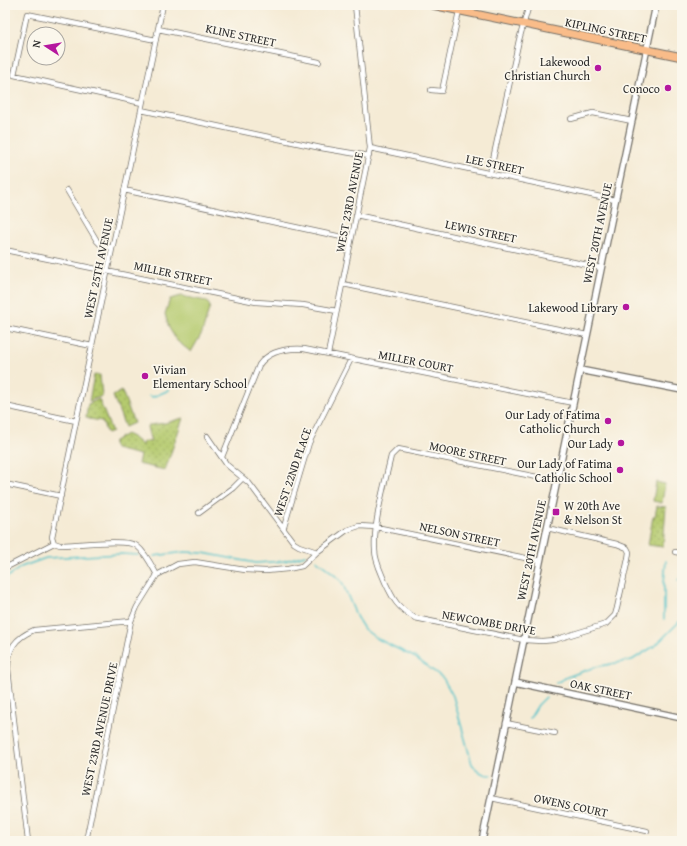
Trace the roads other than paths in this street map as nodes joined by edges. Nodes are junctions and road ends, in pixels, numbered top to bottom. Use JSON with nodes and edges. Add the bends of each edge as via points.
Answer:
{"nodes":[{"id":1,"x":163,"y":5,"type":"edge"},
{"id":2,"x":355,"y":5,"type":"edge"},
{"id":3,"x":432,"y":5,"type":"edge"},
{"id":4,"x":530,"y":5,"type":"edge"},
{"id":5,"x":656,"y":5,"type":"edge"},
{"id":6,"x":459,"y":11,"type":"junction"},
{"id":7,"x":523,"y":24,"type":"junction"},
{"id":8,"x":158,"y":29,"type":"junction"},
{"id":9,"x":156,"y":40,"type":"junction"},
{"id":10,"x":647,"y":50,"type":"junction"},
{"id":11,"x":682,"y":57,"type":"edge"},
{"id":12,"x":319,"y":62,"type":"dead end"},
{"id":13,"x":431,"y":90,"type":"dead end"},
{"id":14,"x":142,"y":103,"type":"junction"},
{"id":15,"x":141,"y":110,"type":"junction"},
{"id":16,"x":570,"y":119,"type":"dead end"},
{"id":17,"x":632,"y":121,"type":"junction"},
{"id":18,"x":370,"y":148,"type":"junction"},
{"id":19,"x":369,"y":156,"type":"junction"},
{"id":20,"x":490,"y":173,"type":"junction"},
{"id":21,"x":66,"y":190,"type":"dead end"},
{"id":22,"x":124,"y":190,"type":"junction"},
{"id":23,"x":615,"y":200,"type":"junction"},
{"id":24,"x":356,"y":215,"type":"junction"},
{"id":25,"x":351,"y":239,"type":"junction"},
{"id":26,"x":112,"y":248,"type":"junction"},
{"id":27,"x":5,"y":250,"type":"edge"},
{"id":28,"x":601,"y":268,"type":"junction"},
{"id":29,"x":107,"y":270,"type":"junction"},
{"id":30,"x":343,"y":284,"type":"junction"},
{"id":31,"x":337,"y":311,"type":"junction"},
{"id":32,"x":5,"y":328,"type":"edge"},
{"id":33,"x":587,"y":335,"type":"junction"},
{"id":34,"x":92,"y":346,"type":"junction"},
{"id":35,"x":328,"y":354,"type":"junction"},
{"id":36,"x":351,"y":359,"type":"junction"},
{"id":37,"x":580,"y":370,"type":"junction"},
{"id":38,"x":682,"y":390,"type":"edge"},
{"id":39,"x":573,"y":403,"type":"junction"},
{"id":40,"x":5,"y":406,"type":"edge"},
{"id":41,"x":76,"y":421,"type":"junction"},
{"id":42,"x":207,"y":436,"type":"dead end"},
{"id":43,"x":398,"y":449,"type":"joint"},
{"id":44,"x":222,"y":457,"type":"junction"},
{"id":45,"x":243,"y":478,"type":"junction"},
{"id":46,"x":557,"y":481,"type":"junction"},
{"id":47,"x":5,"y":484,"type":"edge"},
{"id":48,"x":60,"y":496,"type":"junction"},
{"id":49,"x":199,"y":513,"type":"dead end"},
{"id":50,"x":376,"y":526,"type":"junction"},
{"id":51,"x":284,"y":527,"type":"junction"},
{"id":52,"x":547,"y":528,"type":"junction"},
{"id":53,"x":54,"y":543,"type":"junction"},
{"id":54,"x":316,"y":552,"type":"junction"},
{"id":55,"x":675,"y":552,"type":"dead end"},
{"id":56,"x":682,"y":553,"type":"edge"},
{"id":57,"x":540,"y":561,"type":"junction"},
{"id":58,"x":5,"y":568,"type":"edge"},
{"id":59,"x":157,"y":574,"type":"junction"},
{"id":60,"x":131,"y":621,"type":"junction"},
{"id":61,"x":524,"y":640,"type":"junction"},
{"id":62,"x":515,"y":682,"type":"junction"},
{"id":63,"x":682,"y":718,"type":"edge"},
{"id":64,"x":506,"y":723,"type":"junction"},
{"id":65,"x":555,"y":733,"type":"dead end"},
{"id":66,"x":491,"y":798,"type":"junction"},
{"id":67,"x":647,"y":831,"type":"dead end"},
{"id":68,"x":28,"y":841,"type":"edge"},
{"id":69,"x":86,"y":841,"type":"edge"},
{"id":70,"x":482,"y":841,"type":"edge"}],
"edges":[{"from":1,"to":8,"type":"street","name":"WEST 25TH AVENUE"},
{"from":2,"to":18,"type":"street","name":"WEST 23RD AVENUE"},
{"from":3,"to":6,"type":"main road","name":"KIPLING STREET"},
{"from":4,"to":7,"type":"street"},
{"from":5,"to":10,"type":"street","name":"WEST 20TH AVENUE"},
{"from":6,"to":7,"type":"main road","name":"KIPLING STREET"},
{"from":6,"to":13,"type":"street","via":[[442,91]]},
{"from":7,"to":10,"type":"main road","name":"KIPLING STREET"},
{"from":7,"to":20,"type":"street"},
{"from":8,"to":9,"type":"street","name":"WEST 25TH AVENUE"},
{"from":8,"to":12,"type":"street","name":"KLINE STREET"},
{"from":9,"to":14,"type":"street","name":"WEST 25TH AVENUE"},
{"from":9,"to":14,"type":"street","via":[[27,14],[14,75]]},
{"from":10,"to":11,"type":"main road","name":"KIPLING STREET"},
{"from":10,"to":17,"type":"street","name":"WEST 20TH AVENUE"},
{"from":14,"to":15,"type":"street","name":"WEST 25TH AVENUE"},
{"from":15,"to":19,"type":"street"},
{"from":15,"to":22,"type":"street","name":"WEST 25TH AVENUE"},
{"from":16,"to":17,"type":"street","via":[[593,113]]},
{"from":17,"to":23,"type":"street","name":"WEST 20TH AVENUE"},
{"from":18,"to":19,"type":"street","name":"WEST 23RD AVENUE"},
{"from":18,"to":20,"type":"street","name":"LEE STREET"},
{"from":19,"to":24,"type":"street","name":"WEST 23RD AVENUE"},
{"from":20,"to":23,"type":"street","name":"LEE STREET"},
{"from":21,"to":26,"type":"street","via":[[96,241]]},
{"from":22,"to":25,"type":"street"},
{"from":22,"to":26,"type":"street","name":"WEST 25TH AVENUE"},
{"from":23,"to":28,"type":"street","name":"WEST 20TH AVENUE"},
{"from":24,"to":25,"type":"street","name":"WEST 23RD AVENUE"},
{"from":24,"to":28,"type":"street","name":"LEWIS STREET"},
{"from":25,"to":30,"type":"street","name":"WEST 23RD AVENUE"},
{"from":26,"to":29,"type":"street","name":"WEST 25TH AVENUE"},
{"from":27,"to":29,"type":"street","name":"MILLER STREET"},
{"from":28,"to":33,"type":"street","name":"WEST 20TH AVENUE"},
{"from":29,"to":31,"type":"street","name":"MILLER STREET","via":[[256,302],[303,305]]},
{"from":29,"to":34,"type":"street","name":"WEST 25TH AVENUE"},
{"from":30,"to":31,"type":"street","name":"WEST 23RD AVENUE"},
{"from":30,"to":33,"type":"street"},
{"from":31,"to":35,"type":"street","name":"WEST 23RD AVENUE"},
{"from":32,"to":34,"type":"street"},
{"from":33,"to":37,"type":"street","name":"WEST 20TH AVENUE"},
{"from":34,"to":41,"type":"street","name":"WEST 25TH AVENUE"},
{"from":35,"to":36,"type":"street","name":"MILLER COURT"},
{"from":35,"to":44,"type":"street","name":"MILLER COURT","via":[[288,349],[270,354],[263,360]]},
{"from":36,"to":39,"type":"street","name":"MILLER COURT"},
{"from":36,"to":51,"type":"street","name":"WEST 22ND PLACE","via":[[309,443]]},
{"from":37,"to":38,"type":"street"},
{"from":37,"to":39,"type":"street","name":"WEST 20TH AVENUE"},
{"from":39,"to":46,"type":"street","name":"WEST 20TH AVENUE"},
{"from":40,"to":41,"type":"street"},
{"from":41,"to":48,"type":"street","name":"WEST 25TH AVENUE"},
{"from":42,"to":44,"type":"street"},
{"from":43,"to":46,"type":"street","name":"MOORE STREET"},
{"from":43,"to":50,"type":"street","name":"NEWCOMBE DRIVE","via":[[391,456]]},
{"from":44,"to":45,"type":"street","via":[[227,465]]},
{"from":45,"to":49,"type":"street"},
{"from":45,"to":51,"type":"street"},
{"from":46,"to":52,"type":"street","name":"WEST 20TH AVENUE"},
{"from":47,"to":48,"type":"street"},
{"from":48,"to":53,"type":"street","name":"WEST 25TH AVENUE","via":[[52,535]]},
{"from":50,"to":54,"type":"street","name":"NELSON STREET","via":[[359,526],[347,530]]},
{"from":50,"to":57,"type":"street","name":"NELSON STREET"},
{"from":50,"to":61,"type":"street","name":"NEWCOMBE DRIVE","via":[[375,550],[378,567],[393,598],[402,610],[415,618]]},
{"from":51,"to":54,"type":"street","via":[[294,543]]},
{"from":52,"to":57,"type":"street","name":"WEST 20TH AVENUE"},
{"from":52,"to":61,"type":"street","name":"NEWCOMBE DRIVE","via":[[627,548],[628,559],[618,608],[611,621],[593,628],[554,640]]},
{"from":53,"to":58,"type":"street"},
{"from":53,"to":59,"type":"street","via":[[133,544],[143,552]]},
{"from":54,"to":59,"type":"street","name":"NELSON STREET","via":[[302,566],[288,569],[245,570],[195,562],[178,564]]},
{"from":55,"to":56,"type":"street"},
{"from":57,"to":61,"type":"street","name":"WEST 20TH AVENUE"},
{"from":59,"to":60,"type":"street","name":"WEST 23RD AVENUE DRIVE"},
{"from":60,"to":68,"type":"street","via":[[34,630],[12,646],[8,669]]},
{"from":60,"to":69,"type":"street","name":"WEST 23RD AVENUE DRIVE"},
{"from":61,"to":62,"type":"street","name":"WEST 20TH AVENUE"},
{"from":62,"to":63,"type":"street","name":"OAK STREET"},
{"from":62,"to":64,"type":"street","name":"WEST 20TH AVENUE"},
{"from":64,"to":65,"type":"street"},
{"from":64,"to":66,"type":"street","name":"WEST 20TH AVENUE"},
{"from":66,"to":67,"type":"street","name":"OWENS COURT"},
{"from":66,"to":70,"type":"street","name":"WEST 20TH AVENUE"}]}
